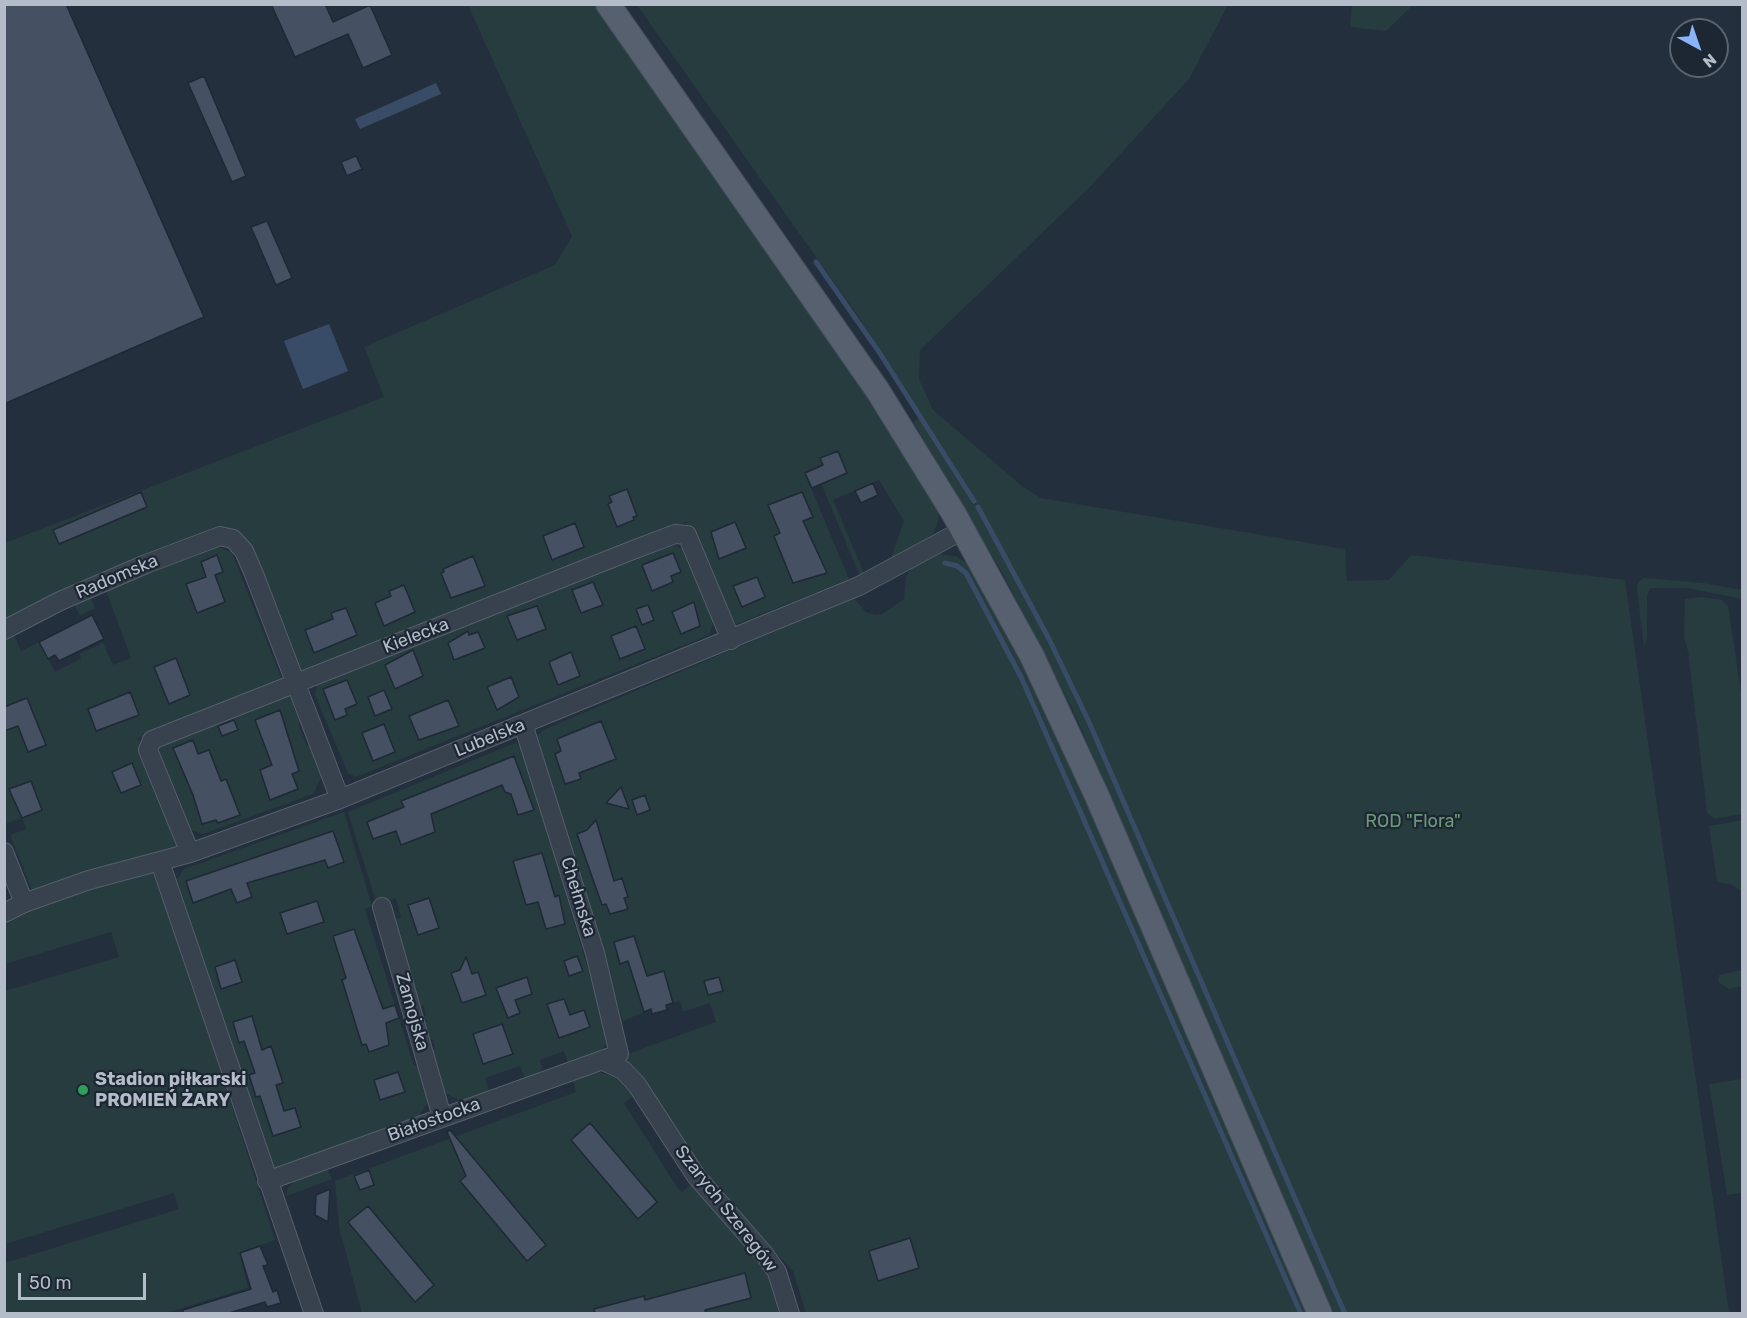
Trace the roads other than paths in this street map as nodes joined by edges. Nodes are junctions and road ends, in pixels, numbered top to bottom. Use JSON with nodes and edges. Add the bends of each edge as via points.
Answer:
{"nodes":[{"id":1,"x":608,"y":4,"type":"edge"},
{"id":2,"x":963,"y":530,"type":"junction"},
{"id":3,"x":4,"y":630,"type":"edge"},
{"id":4,"x":731,"y":640,"type":"junction"},
{"id":5,"x":296,"y":683,"type":"junction"},
{"id":6,"x":523,"y":724,"type":"junction"},
{"id":7,"x":340,"y":799,"type":"junction"},
{"id":8,"x":4,"y":852,"type":"edge"},
{"id":9,"x":190,"y":852,"type":"junction"},
{"id":10,"x":160,"y":862,"type":"junction"},
{"id":11,"x":24,"y":903,"type":"junction"},
{"id":12,"x":382,"y":907,"type":"dead end"},
{"id":13,"x":4,"y":913,"type":"edge"},
{"id":14,"x":603,"y":1061,"type":"junction"},
{"id":15,"x":442,"y":1117,"type":"junction"},
{"id":16,"x":267,"y":1181,"type":"junction"},
{"id":17,"x":314,"y":1314,"type":"edge"},
{"id":18,"x":790,"y":1314,"type":"edge"},
{"id":19,"x":1320,"y":1314,"type":"edge"}],
"edges":[{"from":1,"to":2,"type":"main road","via":[[878,391]]},
{"from":2,"to":4,"type":"street","name":"Lubelska","via":[[859,586]]},
{"from":2,"to":19,"type":"main road","via":[[1032,656],[1097,795]]},
{"from":3,"to":5,"type":"street","name":"Radomska","via":[[60,601],[220,536],[233,539],[245,553]]},
{"from":4,"to":5,"type":"street","name":"Kielecka","via":[[687,535],[678,533]]},
{"from":4,"to":6,"type":"street","name":"Lubelska"},
{"from":5,"to":7,"type":"street"},
{"from":5,"to":9,"type":"street","name":"Kielecka","via":[[149,743],[148,750]]},
{"from":6,"to":7,"type":"street","name":"Lubelska"},
{"from":6,"to":14,"type":"street","name":"Chełmska","via":[[590,935],[615,1029],[620,1054]]},
{"from":7,"to":9,"type":"street","name":"Lubelska"},
{"from":8,"to":11,"type":"street"},
{"from":9,"to":10,"type":"street","name":"Lubelska"},
{"from":10,"to":11,"type":"street","name":"Lubelska","via":[[89,880]]},
{"from":10,"to":16,"type":"street"},
{"from":11,"to":13,"type":"street","name":"Lubelska"},
{"from":12,"to":15,"type":"street","name":"Zamojska"},
{"from":14,"to":15,"type":"street","name":"Białostocka"},
{"from":14,"to":18,"type":"street","name":"Szarych Szeregów","via":[[623,1070],[638,1085],[696,1176],[765,1255],[777,1272]]},
{"from":15,"to":16,"type":"street","name":"Białostocka"},
{"from":16,"to":17,"type":"street"}]}
